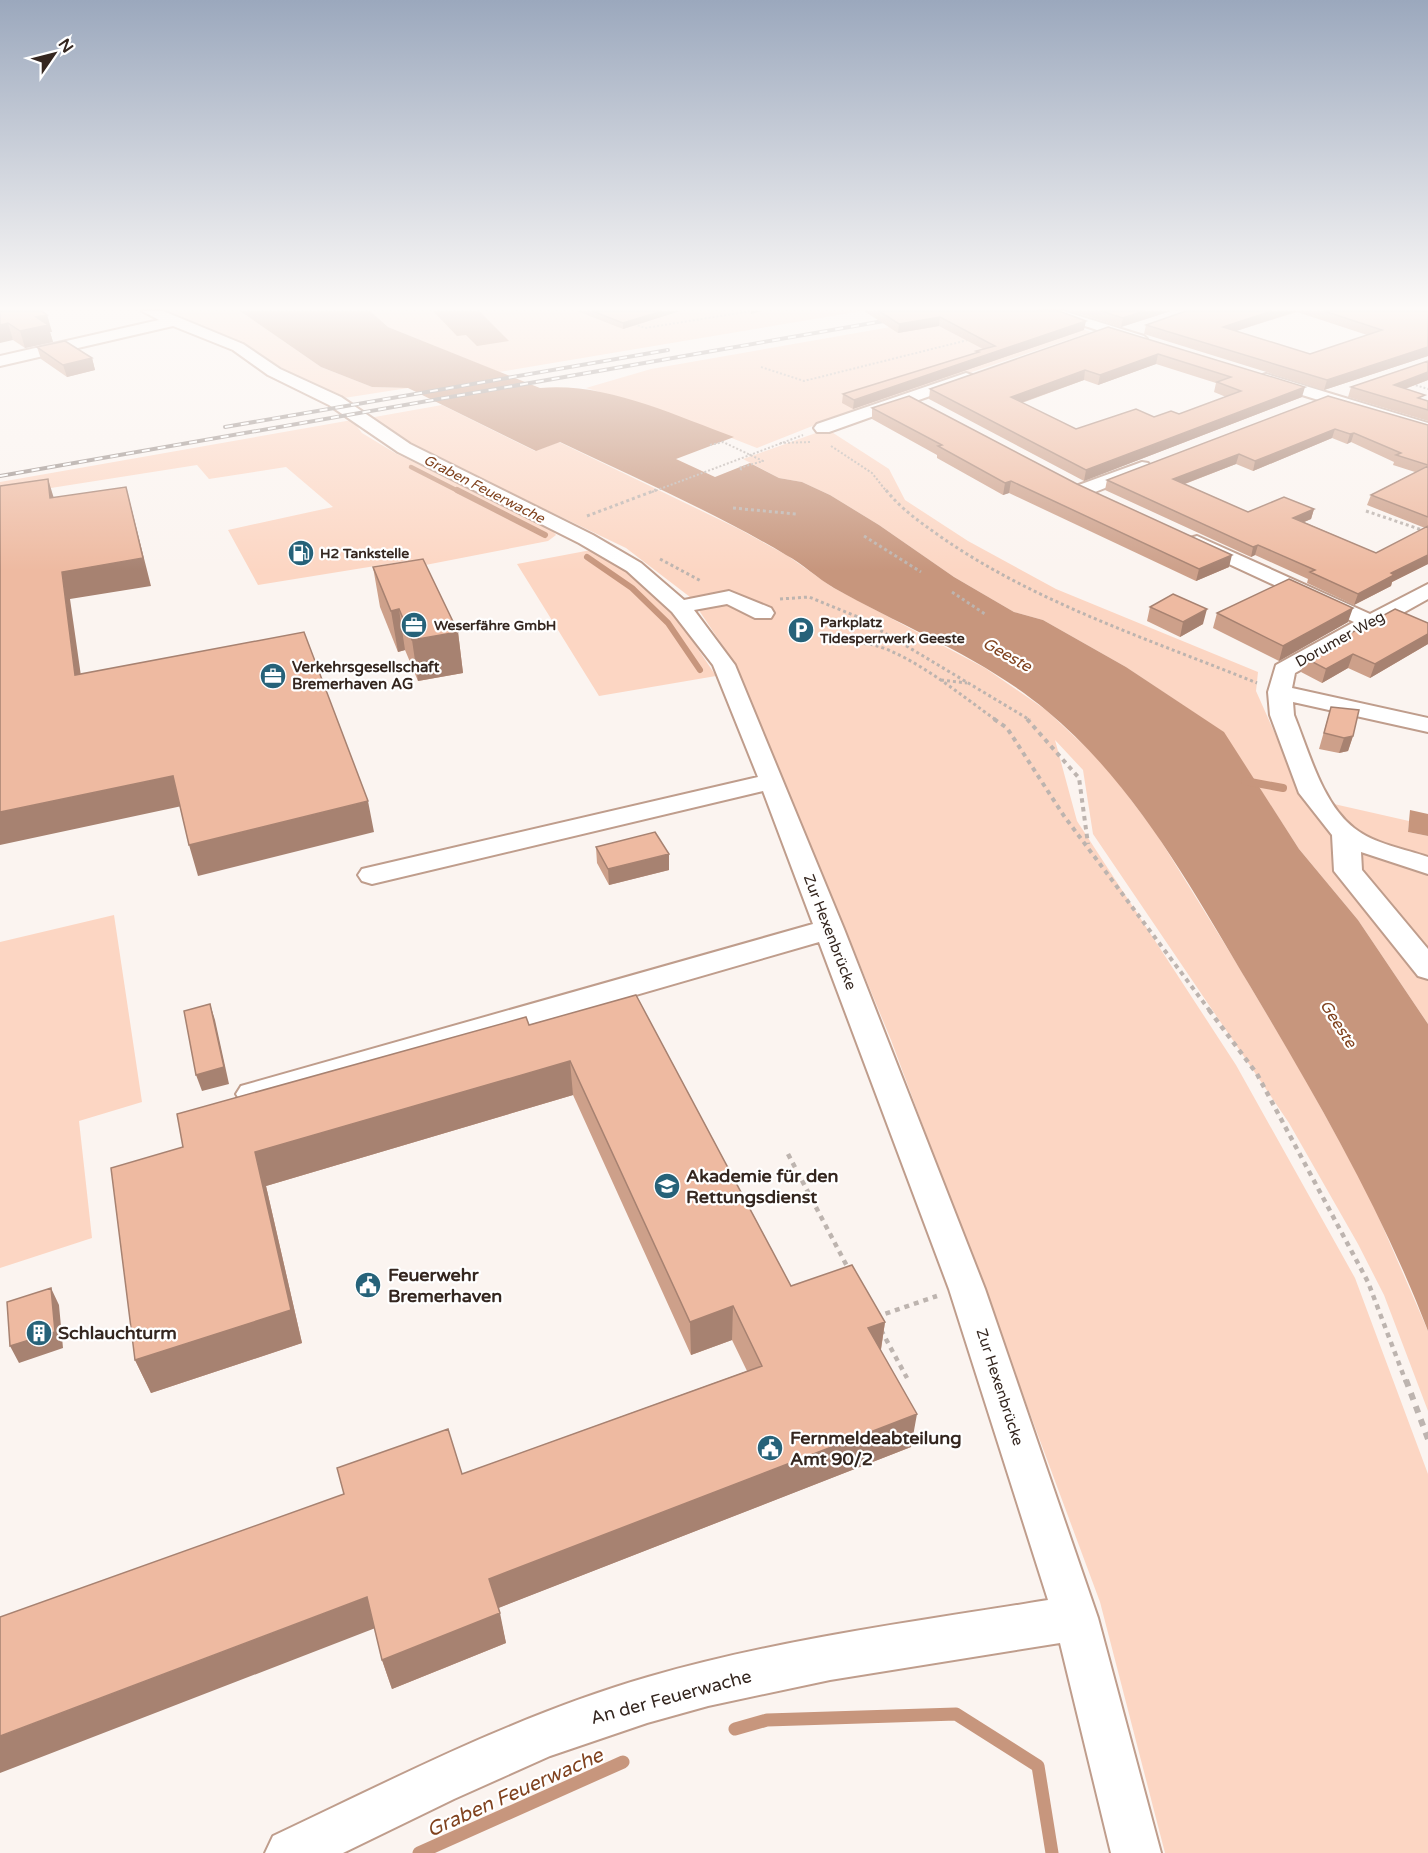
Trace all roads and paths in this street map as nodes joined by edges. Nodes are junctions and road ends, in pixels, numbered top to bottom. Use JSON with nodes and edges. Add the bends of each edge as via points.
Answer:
{"nodes":[{"id":1,"x":329,"y":397,"type":"edge"},
{"id":2,"x":1324,"y":397,"type":"edge"},
{"id":3,"x":1327,"y":397,"type":"edge"},
{"id":4,"x":909,"y":398,"type":"joint"},
{"id":5,"x":1303,"y":406,"type":"edge"},
{"id":6,"x":930,"y":409,"type":"edge"},
{"id":7,"x":1428,"y":429,"type":"edge"},
{"id":8,"x":821,"y":438,"type":"junction"},
{"id":9,"x":780,"y":443,"type":"junction"},
{"id":10,"x":710,"y":446,"type":"dead end"},
{"id":11,"x":749,"y":454,"type":"junction"},
{"id":12,"x":1160,"y":460,"type":"edge"},
{"id":13,"x":742,"y":470,"type":"dead end"},
{"id":14,"x":1062,"y":479,"type":"edge"},
{"id":15,"x":1083,"y":490,"type":"junction"},
{"id":16,"x":1104,"y":500,"type":"edge"},
{"id":17,"x":733,"y":508,"type":"dead end"},
{"id":18,"x":1366,"y":511,"type":"dead end"},
{"id":19,"x":796,"y":514,"type":"dead end"},
{"id":20,"x":587,"y":516,"type":"dead end"},
{"id":21,"x":1428,"y":532,"type":"edge"},
{"id":22,"x":1180,"y":535,"type":"edge"},
{"id":23,"x":864,"y":536,"type":"dead end"},
{"id":24,"x":659,"y":558,"type":"dead end"},
{"id":25,"x":921,"y":572,"type":"dead end"},
{"id":26,"x":1428,"y":590,"type":"edge"},
{"id":27,"x":952,"y":592,"type":"dead end"},
{"id":28,"x":736,"y":600,"type":"junction"},
{"id":29,"x":680,"y":606,"type":"junction"},
{"id":30,"x":763,"y":613,"type":"dead end"},
{"id":31,"x":985,"y":614,"type":"dead end"},
{"id":32,"x":1370,"y":622,"type":"junction"},
{"id":33,"x":846,"y":642,"type":"dead end"},
{"id":34,"x":941,"y":680,"type":"junction"},
{"id":35,"x":971,"y":684,"type":"junction"},
{"id":36,"x":1280,"y":692,"type":"junction"},
{"id":37,"x":1428,"y":725,"type":"edge"},
{"id":38,"x":772,"y":781,"type":"junction"},
{"id":39,"x":1345,"y":834,"type":"junction"},
{"id":40,"x":1088,"y":844,"type":"junction"},
{"id":41,"x":1428,"y":866,"type":"edge"},
{"id":42,"x":372,"y":875,"type":"dead end"},
{"id":43,"x":830,"y":929,"type":"junction"},
{"id":44,"x":1428,"y":969,"type":"edge"},
{"id":45,"x":226,"y":1101,"type":"edge"},
{"id":46,"x":788,"y":1154,"type":"dead end"},
{"id":47,"x":852,"y":1276,"type":"edge"},
{"id":48,"x":967,"y":1289,"type":"junction"},
{"id":49,"x":869,"y":1307,"type":"edge"},
{"id":50,"x":874,"y":1317,"type":"junction"},
{"id":51,"x":868,"y":1320,"type":"edge"},
{"id":52,"x":907,"y":1378,"type":"dead end"},
{"id":53,"x":1428,"y":1439,"type":"edge"},
{"id":54,"x":1076,"y":1618,"type":"junction"},
{"id":55,"x":290,"y":1853,"type":"edge"},
{"id":56,"x":1136,"y":1853,"type":"edge"}],
"edges":[{"from":1,"to":29,"type":"street","name":"Zur Hexenbrücke","via":[[404,448],[634,567]]},
{"from":2,"to":5,"type":"street"},
{"from":3,"to":7,"type":"street"},
{"from":4,"to":6,"type":"street"},
{"from":4,"to":8,"type":"street"},
{"from":8,"to":9,"type":"path"},
{"from":8,"to":9,"type":"path"},
{"from":8,"to":36,"type":"path","via":[[872,473],[901,509],[1007,577]]},
{"from":9,"to":11,"type":"path"},
{"from":10,"to":11,"type":"path","via":[[723,442]]},
{"from":11,"to":13,"type":"path","via":[[763,461],[739,468]]},
{"from":11,"to":20,"type":"path"},
{"from":12,"to":15,"type":"street"},
{"from":14,"to":15,"type":"street"},
{"from":15,"to":16,"type":"street"},
{"from":17,"to":19,"type":"path"},
{"from":18,"to":21,"type":"path"},
{"from":22,"to":32,"type":"street"},
{"from":23,"to":25,"type":"path"},
{"from":24,"to":28,"type":"path"},
{"from":26,"to":32,"type":"street","name":"Dorumer Weg"},
{"from":27,"to":31,"type":"path"},
{"from":28,"to":29,"type":"street"},
{"from":28,"to":30,"type":"street"},
{"from":28,"to":35,"type":"path","via":[[809,597],[858,617]]},
{"from":29,"to":38,"type":"street","name":"Zur Hexenbrücke","via":[[724,665]]},
{"from":32,"to":36,"type":"street","name":"Dorumer Weg","via":[[1284,670]]},
{"from":33,"to":34,"type":"path","via":[[873,645]]},
{"from":34,"to":35,"type":"path"},
{"from":34,"to":40,"type":"path","via":[[1007,728],[1064,816]]},
{"from":35,"to":40,"type":"path","via":[[1030,721],[1079,778]]},
{"from":36,"to":37,"type":"street"},
{"from":36,"to":39,"type":"street","via":[[1282,715],[1312,794]]},
{"from":38,"to":42,"type":"street"},
{"from":38,"to":43,"type":"street","name":"Zur Hexenbrücke"},
{"from":39,"to":41,"type":"street"},
{"from":39,"to":44,"type":"street","via":[[1348,871]]},
{"from":40,"to":53,"type":"path","via":[[1257,1074],[1368,1282]]},
{"from":43,"to":45,"type":"street"},
{"from":43,"to":48,"type":"street","name":"Zur Hexenbrücke"},
{"from":46,"to":47,"type":"path"},
{"from":48,"to":50,"type":"path"},
{"from":48,"to":54,"type":"street","name":"Zur Hexenbrücke"},
{"from":49,"to":50,"type":"path"},
{"from":50,"to":51,"type":"path"},
{"from":50,"to":52,"type":"path"},
{"from":54,"to":55,"type":"street","name":"An der Feuerwache","via":[[787,1667],[651,1699],[510,1750]]},
{"from":54,"to":56,"type":"street","name":"Zur Hexenbrücke"}]}
